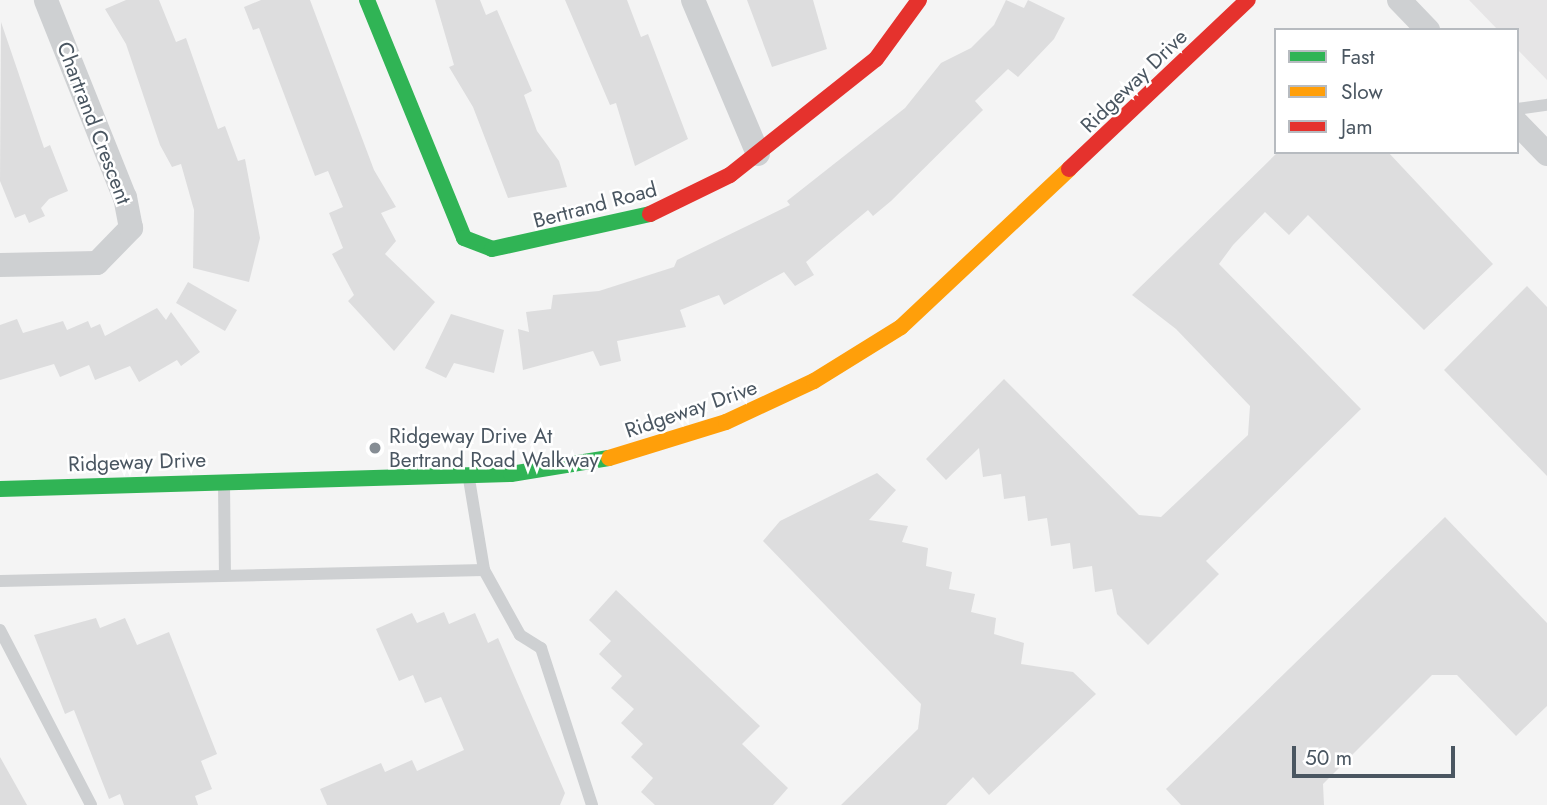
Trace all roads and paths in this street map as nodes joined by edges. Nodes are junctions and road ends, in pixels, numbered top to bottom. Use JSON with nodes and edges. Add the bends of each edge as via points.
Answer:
{"nodes":[{"id":1,"x":46,"y":0,"type":"edge"},
{"id":2,"x":367,"y":0,"type":"edge"},
{"id":3,"x":693,"y":0,"type":"edge"},
{"id":4,"x":919,"y":0,"type":"edge"},
{"id":5,"x":1248,"y":0,"type":"edge"},
{"id":6,"x":1399,"y":0,"type":"edge"},
{"id":7,"x":1426,"y":28,"type":"edge"},
{"id":8,"x":1547,"y":105,"type":"edge"},
{"id":9,"x":1519,"y":110,"type":"edge"},
{"id":10,"x":1519,"y":125,"type":"edge"},
{"id":11,"x":758,"y":154,"type":"junction"},
{"id":12,"x":1547,"y":154,"type":"edge"},
{"id":13,"x":0,"y":265,"type":"edge"},
{"id":14,"x":469,"y":475,"type":"junction"},
{"id":15,"x":224,"y":480,"type":"junction"},
{"id":16,"x":0,"y":489,"type":"edge"},
{"id":17,"x":484,"y":570,"type":"junction"},
{"id":18,"x":225,"y":574,"type":"junction"},
{"id":19,"x":0,"y":582,"type":"edge"},
{"id":20,"x":0,"y":631,"type":"edge"},
{"id":21,"x":91,"y":805,"type":"edge"},
{"id":22,"x":592,"y":805,"type":"edge"}],
"edges":[{"from":1,"to":13,"type":"street","name":"Chartrand Crescent","via":[[125,198],[131,228],[97,263]]},
{"from":2,"to":11,"type":"street","name":"Bertrand Road","via":[[453,223],[476,246],[522,246],[666,210]]},
{"from":3,"to":11,"type":"street"},
{"from":4,"to":11,"type":"street","name":"Bertrand Road","via":[[876,59]]},
{"from":5,"to":14,"type":"street","name":"Ridgeway Drive","via":[[954,282],[856,356],[764,407],[689,435],[576,465]]},
{"from":6,"to":7,"type":"street"},
{"from":8,"to":9,"type":"lane"},
{"from":10,"to":12,"type":"street"},
{"from":14,"to":15,"type":"street","name":"Ridgeway Drive"},
{"from":14,"to":17,"type":"lane"},
{"from":15,"to":16,"type":"street","name":"Ridgeway Drive"},
{"from":15,"to":18,"type":"lane"},
{"from":17,"to":18,"type":"lane"},
{"from":17,"to":22,"type":"lane","via":[[520,635],[541,648]]},
{"from":18,"to":19,"type":"lane"},
{"from":20,"to":21,"type":"lane"}]}
